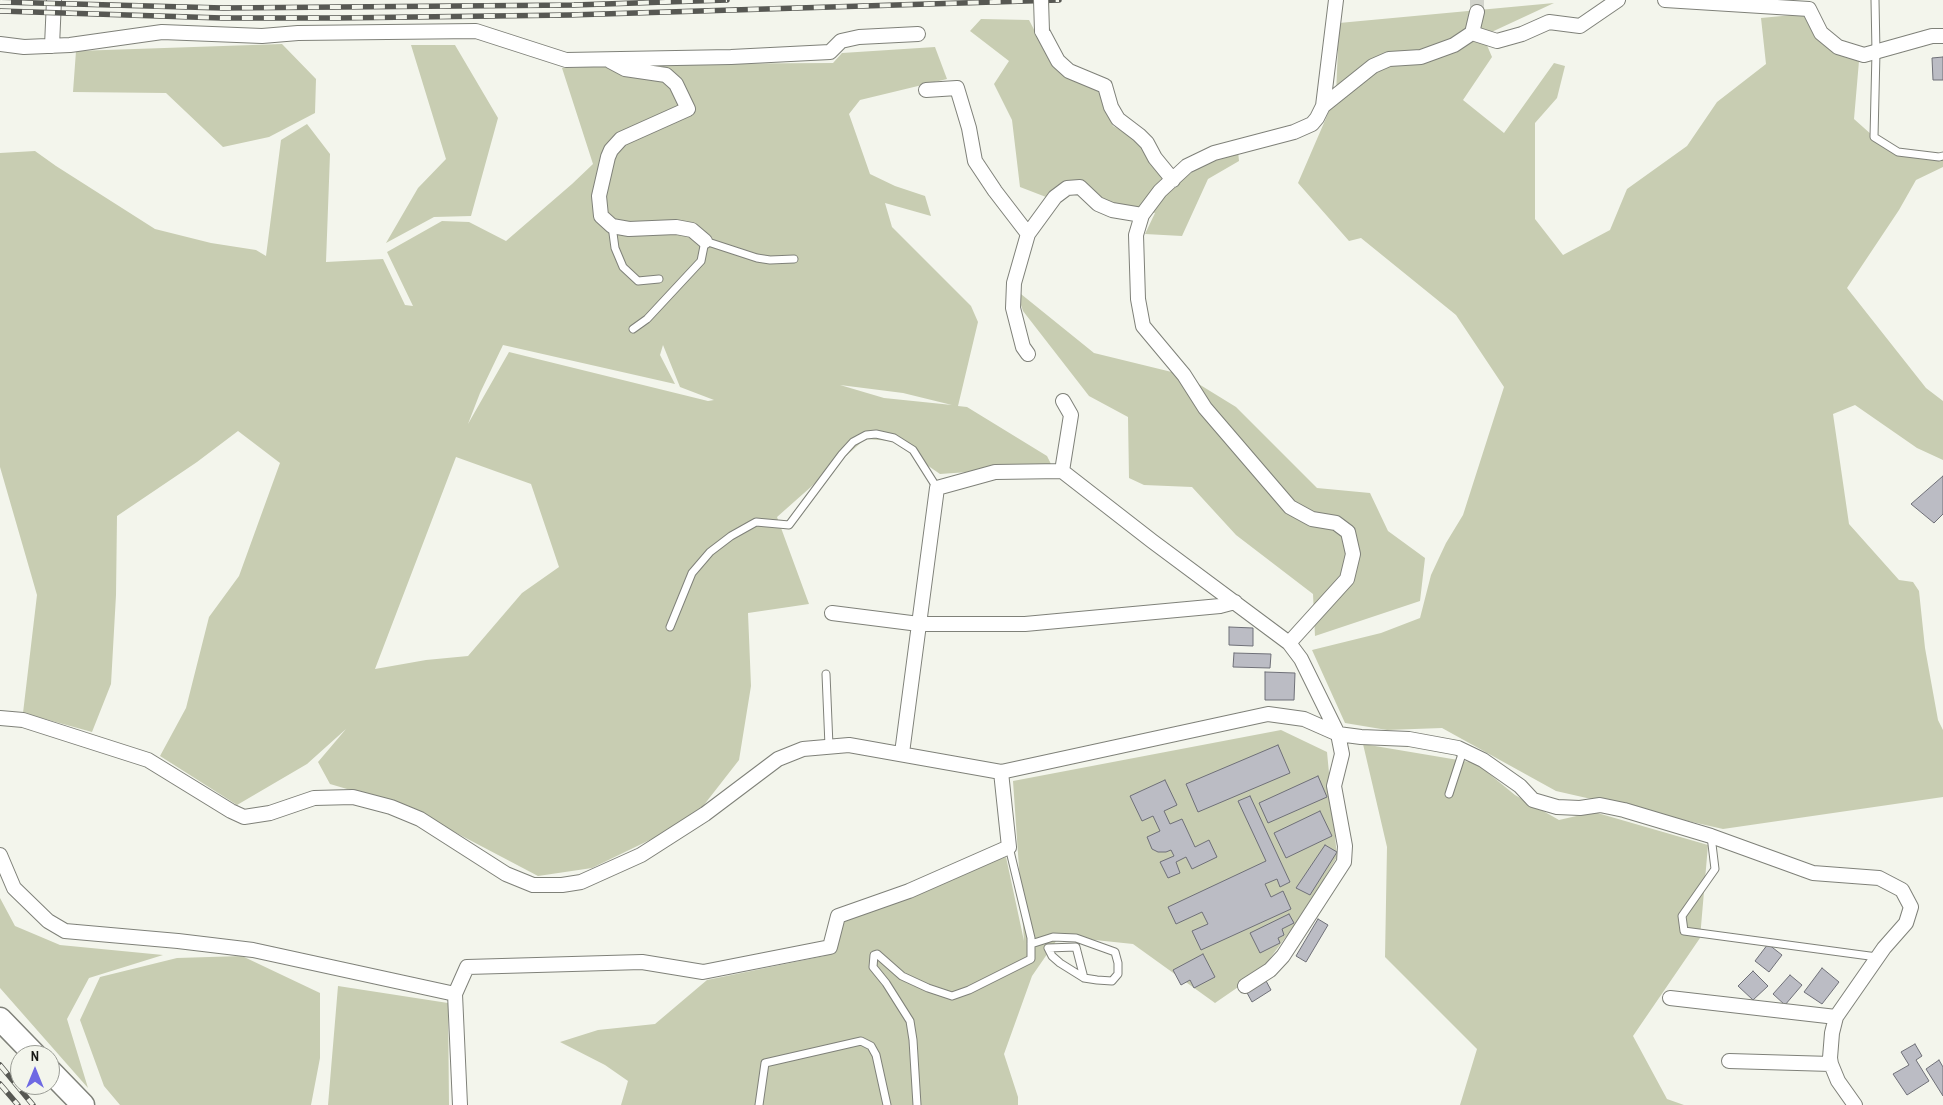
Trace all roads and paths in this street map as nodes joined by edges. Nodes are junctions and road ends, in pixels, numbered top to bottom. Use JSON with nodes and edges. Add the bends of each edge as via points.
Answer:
{"nodes":[{"id":1,"x":54,"y":0,"type":"edge"},
{"id":2,"x":1041,"y":0,"type":"edge"},
{"id":3,"x":1336,"y":0,"type":"edge"},
{"id":4,"x":1618,"y":0,"type":"edge"},
{"id":5,"x":1665,"y":0,"type":"edge"},
{"id":6,"x":1875,"y":0,"type":"edge"},
{"id":7,"x":1477,"y":12,"type":"tunnel mouth"},
{"id":8,"x":1472,"y":33,"type":"junction"},
{"id":9,"x":918,"y":34,"type":"dead end"},
{"id":10,"x":1943,"y":36,"type":"edge"},
{"id":11,"x":0,"y":44,"type":"edge"},
{"id":12,"x":52,"y":46,"type":"junction"},
{"id":13,"x":1876,"y":52,"type":"junction"},
{"id":14,"x":607,"y":60,"type":"junction"},
{"id":15,"x":926,"y":90,"type":"dead end"},
{"id":16,"x":1322,"y":106,"type":"junction"},
{"id":17,"x":1943,"y":156,"type":"edge"},
{"id":18,"x":1173,"y":180,"type":"junction"},
{"id":19,"x":1142,"y":215,"type":"junction"},
{"id":20,"x":612,"y":226,"type":"junction"},
{"id":21,"x":1028,"y":234,"type":"junction"},
{"id":22,"x":705,"y":241,"type":"junction"},
{"id":23,"x":794,"y":259,"type":"dead end"},
{"id":24,"x":658,"y":279,"type":"dead end"},
{"id":25,"x":633,"y":329,"type":"dead end"},
{"id":26,"x":1028,"y":354,"type":"dead end"},
{"id":27,"x":1063,"y":401,"type":"dead end"},
{"id":28,"x":1062,"y":471,"type":"junction"},
{"id":29,"x":937,"y":488,"type":"junction"},
{"id":30,"x":1235,"y":602,"type":"junction"},
{"id":31,"x":832,"y":613,"type":"dead end"},
{"id":32,"x":919,"y":624,"type":"junction"},
{"id":33,"x":670,"y":628,"type":"dead end"},
{"id":34,"x":1289,"y":642,"type":"junction"},
{"id":35,"x":826,"y":674,"type":"dead end"},
{"id":36,"x":0,"y":718,"type":"edge"},
{"id":37,"x":1338,"y":734,"type":"junction"},
{"id":38,"x":829,"y":746,"type":"junction"},
{"id":39,"x":1463,"y":750,"type":"junction"},
{"id":40,"x":902,"y":753,"type":"junction"},
{"id":41,"x":1001,"y":772,"type":"junction"},
{"id":42,"x":1449,"y":794,"type":"dead end"},
{"id":43,"x":1711,"y":836,"type":"junction"},
{"id":44,"x":1009,"y":847,"type":"junction"},
{"id":45,"x":0,"y":855,"type":"edge"},
{"id":46,"x":1076,"y":938,"type":"junction"},
{"id":47,"x":1031,"y":944,"type":"junction"},
{"id":48,"x":1076,"y":947,"type":"junction"},
{"id":49,"x":1878,"y":957,"type":"junction"},
{"id":50,"x":1084,"y":978,"type":"junction"},
{"id":51,"x":1245,"y":986,"type":"dead end"},
{"id":52,"x":455,"y":994,"type":"junction"},
{"id":53,"x":1670,"y":998,"type":"dead end"},
{"id":54,"x":1836,"y":1017,"type":"junction"},
{"id":55,"x":0,"y":1019,"type":"edge"},
{"id":56,"x":25,"y":1045,"type":"edge"},
{"id":57,"x":1729,"y":1061,"type":"dead end"},
{"id":58,"x":1831,"y":1064,"type":"junction"},
{"id":59,"x":60,"y":1081,"type":"edge"},
{"id":60,"x":83,"y":1105,"type":"edge"},
{"id":61,"x":460,"y":1105,"type":"edge"},
{"id":62,"x":759,"y":1105,"type":"edge"},
{"id":63,"x":887,"y":1105,"type":"edge"},
{"id":64,"x":917,"y":1105,"type":"edge"},
{"id":65,"x":1855,"y":1105,"type":"edge"}],
"edges":[{"from":1,"to":12,"type":"street"},
{"from":2,"to":18,"type":"street","bridge":true,"via":[[1042,31],[1058,61],[1069,71],[1105,86],[1118,119],[1140,135]]},
{"from":3,"to":16,"type":"street"},
{"from":4,"to":8,"type":"street","via":[[1580,26],[1549,22],[1497,41]]},
{"from":5,"to":13,"type":"street","via":[[1809,9],[1821,33],[1838,47],[1864,55]]},
{"from":6,"to":13,"type":"lane"},
{"from":7,"to":8,"type":"street"},
{"from":8,"to":16,"type":"street","via":[[1454,45],[1421,57],[1390,59],[1373,66]]},
{"from":9,"to":14,"type":"street","via":[[841,40],[830,52]]},
{"from":10,"to":13,"type":"street","via":[[1932,36]]},
{"from":11,"to":12,"type":"street"},
{"from":12,"to":14,"type":"street","via":[[162,32],[262,36],[476,31],[566,60]]},
{"from":13,"to":17,"type":"lane","via":[[1874,137],[1898,152]]},
{"from":14,"to":20,"type":"street","via":[[625,69],[666,75],[676,84],[688,109],[621,139],[611,150],[599,196],[601,216]]},
{"from":15,"to":21,"type":"street","via":[[957,88],[975,161]]},
{"from":16,"to":18,"type":"street","via":[[1312,124],[1294,132],[1214,153],[1187,166]]},
{"from":18,"to":19,"type":"street"},
{"from":19,"to":21,"type":"street","via":[[1112,210],[1098,204],[1080,187],[1067,188],[1055,197]]},
{"from":19,"to":34,"type":"street","via":[[1136,235],[1138,299],[1143,326],[1184,376],[1205,408],[1290,507],[1312,520],[1336,523],[1348,532],[1353,554],[1347,579]]},
{"from":20,"to":22,"type":"street","via":[[629,229],[676,227],[692,230]]},
{"from":20,"to":24,"type":"lane","via":[[623,267],[638,280]]},
{"from":21,"to":26,"type":"street","via":[[1014,283],[1013,308],[1022,347]]},
{"from":22,"to":23,"type":"lane","via":[[757,258]]},
{"from":22,"to":25,"type":"lane","via":[[701,261],[647,319]]},
{"from":27,"to":28,"type":"street","via":[[1071,415]]},
{"from":28,"to":29,"type":"street","via":[[996,472]]},
{"from":28,"to":30,"type":"street"},
{"from":29,"to":32,"type":"street"},
{"from":29,"to":33,"type":"lane","via":[[913,450],[894,438],[866,435],[853,442],[842,454],[789,525],[756,522],[710,552],[692,574]]},
{"from":30,"to":32,"type":"street","via":[[1025,624]]},
{"from":30,"to":34,"type":"street"},
{"from":31,"to":32,"type":"street"},
{"from":32,"to":40,"type":"street"},
{"from":34,"to":37,"type":"street","via":[[1301,659]]},
{"from":35,"to":38,"type":"lane"},
{"from":36,"to":38,"type":"street","via":[[24,720],[148,760],[244,816],[270,814],[314,798],[354,797],[391,807],[420,819],[506,874],[533,885],[581,882],[641,855],[705,814],[778,759],[802,750]]},
{"from":37,"to":39,"type":"street","via":[[1409,739]]},
{"from":37,"to":41,"type":"street","via":[[1304,719],[1268,714]]},
{"from":37,"to":51,"type":"street","via":[[1342,754],[1334,786],[1345,846],[1344,862],[1284,956],[1270,970]]},
{"from":38,"to":40,"type":"street","via":[[849,745]]},
{"from":39,"to":42,"type":"lane"},
{"from":39,"to":43,"type":"street","via":[[1520,786],[1534,800],[1557,807],[1600,805]]},
{"from":40,"to":41,"type":"street"},
{"from":41,"to":44,"type":"street"},
{"from":43,"to":49,"type":"street","via":[[1813,873],[1879,878],[1902,890],[1911,907],[1906,924]]},
{"from":43,"to":49,"type":"lane","via":[[1715,869],[1682,916],[1684,931]]},
{"from":44,"to":47,"type":"lane"},
{"from":44,"to":52,"type":"street","via":[[909,891],[838,916],[830,947],[703,972],[642,962],[467,968]]},
{"from":45,"to":52,"type":"street","via":[[14,888],[48,921],[65,931],[253,950]]},
{"from":46,"to":47,"type":"lane","via":[[1053,937]]},
{"from":46,"to":48,"type":"lane"},
{"from":46,"to":50,"type":"lane","via":[[1115,952],[1118,963],[1118,974],[1112,981]]},
{"from":47,"to":64,"type":"lane","via":[[1031,959],[952,996],[902,976],[877,954],[874,956],[873,968],[910,1021]]},
{"from":48,"to":50,"type":"lane"},
{"from":48,"to":50,"type":"lane","via":[[1048,948],[1052,956]]},
{"from":49,"to":54,"type":"street"},
{"from":52,"to":61,"type":"street"},
{"from":53,"to":54,"type":"street"},
{"from":54,"to":58,"type":"street"},
{"from":55,"to":56,"type":"main road"},
{"from":57,"to":58,"type":"street"},
{"from":58,"to":65,"type":"street","via":[[1838,1081]]},
{"from":59,"to":60,"type":"main road"},
{"from":62,"to":63,"type":"lane","via":[[765,1063],[861,1041],[871,1046],[876,1056]]}]}
